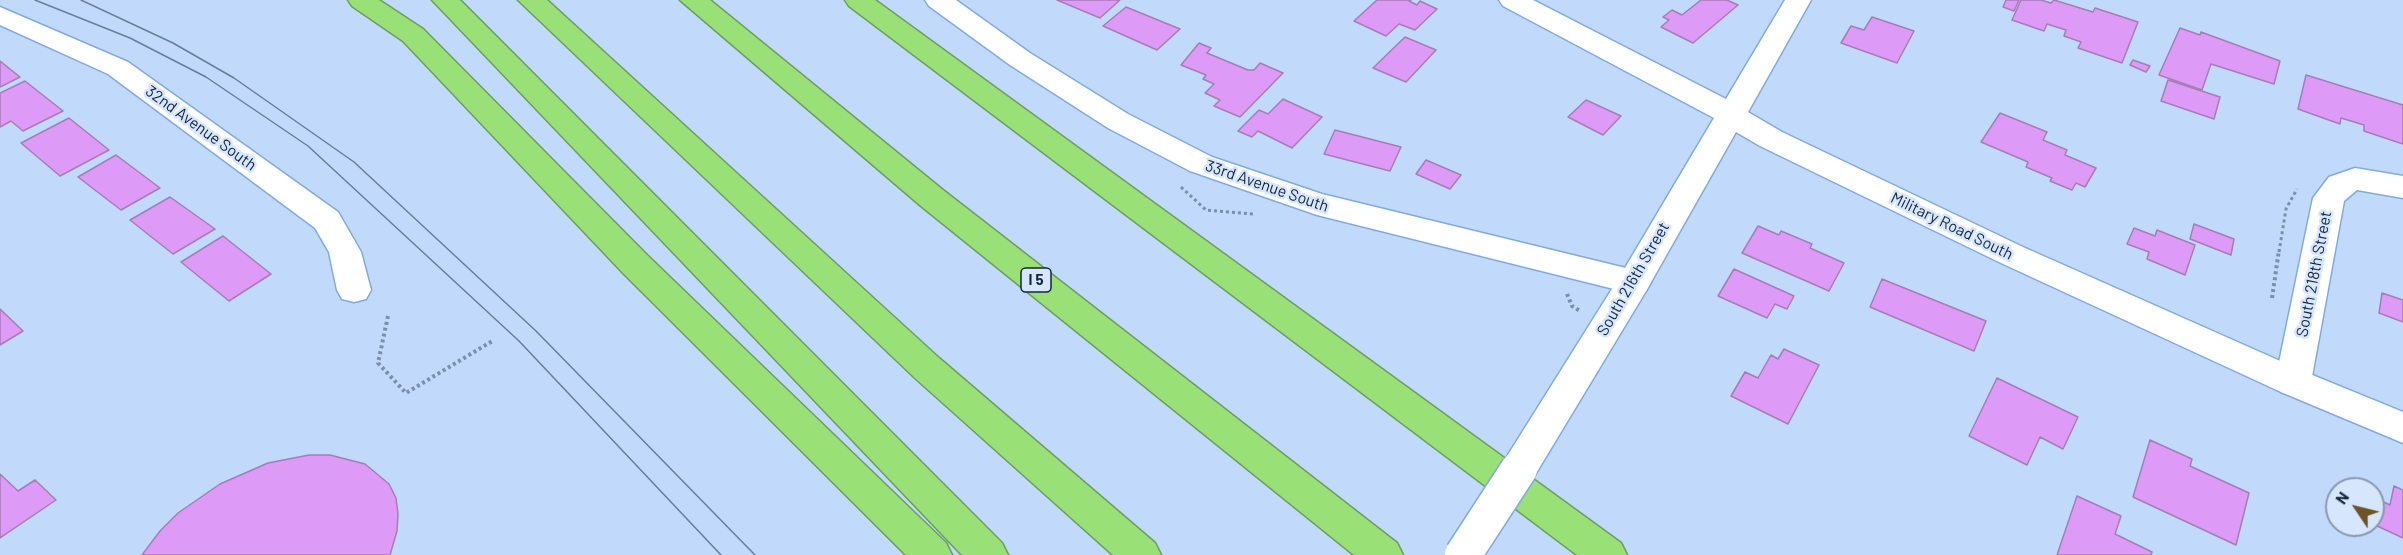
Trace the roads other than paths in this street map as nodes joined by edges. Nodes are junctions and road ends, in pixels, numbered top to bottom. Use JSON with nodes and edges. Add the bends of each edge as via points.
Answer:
{"nodes":[{"id":1,"x":361,"y":0,"type":"edge"},
{"id":2,"x":445,"y":0,"type":"edge"},
{"id":3,"x":531,"y":0,"type":"edge"},
{"id":4,"x":693,"y":0,"type":"edge"},
{"id":5,"x":858,"y":0,"type":"edge"},
{"id":6,"x":938,"y":0,"type":"edge"},
{"id":7,"x":1512,"y":0,"type":"edge"},
{"id":8,"x":1798,"y":0,"type":"edge"},
{"id":9,"x":0,"y":15,"type":"edge"},
{"id":10,"x":1731,"y":115,"type":"junction"},
{"id":11,"x":2403,"y":187,"type":"edge"},
{"id":12,"x":1634,"y":282,"type":"junction"},
{"id":13,"x":354,"y":290,"type":"dead end"},
{"id":14,"x":2293,"y":382,"type":"junction"},
{"id":15,"x":2403,"y":428,"type":"edge"},
{"id":16,"x":932,"y":555,"type":"edge"},
{"id":17,"x":988,"y":555,"type":"edge"},
{"id":18,"x":1141,"y":555,"type":"edge"},
{"id":19,"x":1383,"y":555,"type":"edge"},
{"id":20,"x":1463,"y":555,"type":"edge"},
{"id":21,"x":1607,"y":555,"type":"edge"}],
"edges":[{"from":1,"to":16,"type":"highway","via":[[413,35],[635,264]]},
{"from":2,"to":17,"type":"highway"},
{"from":3,"to":18,"type":"highway","via":[[927,368]]},
{"from":4,"to":19,"type":"highway","number":"I 5","via":[[932,198]]},
{"from":5,"to":21,"type":"highway"},
{"from":6,"to":12,"type":"street","name":"33rd Avenue South","via":[[1020,59],[1118,121],[1201,164],[1317,204]]},
{"from":7,"to":10,"type":"street","name":"Military Road South"},
{"from":8,"to":10,"type":"street","name":"South 216th Street"},
{"from":9,"to":13,"type":"street","name":"32nd Avenue South","via":[[118,68],[327,220],[345,252]]},
{"from":10,"to":12,"type":"street","name":"South 216th Street"},
{"from":10,"to":14,"type":"street","name":"Military Road South","via":[[1772,139],[2012,255]]},
{"from":11,"to":14,"type":"street","name":"South 218th Street","via":[[2355,179],[2340,185],[2329,198]]},
{"from":12,"to":20,"type":"street","name":"South 216th Street","bridge":true},
{"from":14,"to":15,"type":"street","name":"Military Road South"}]}
